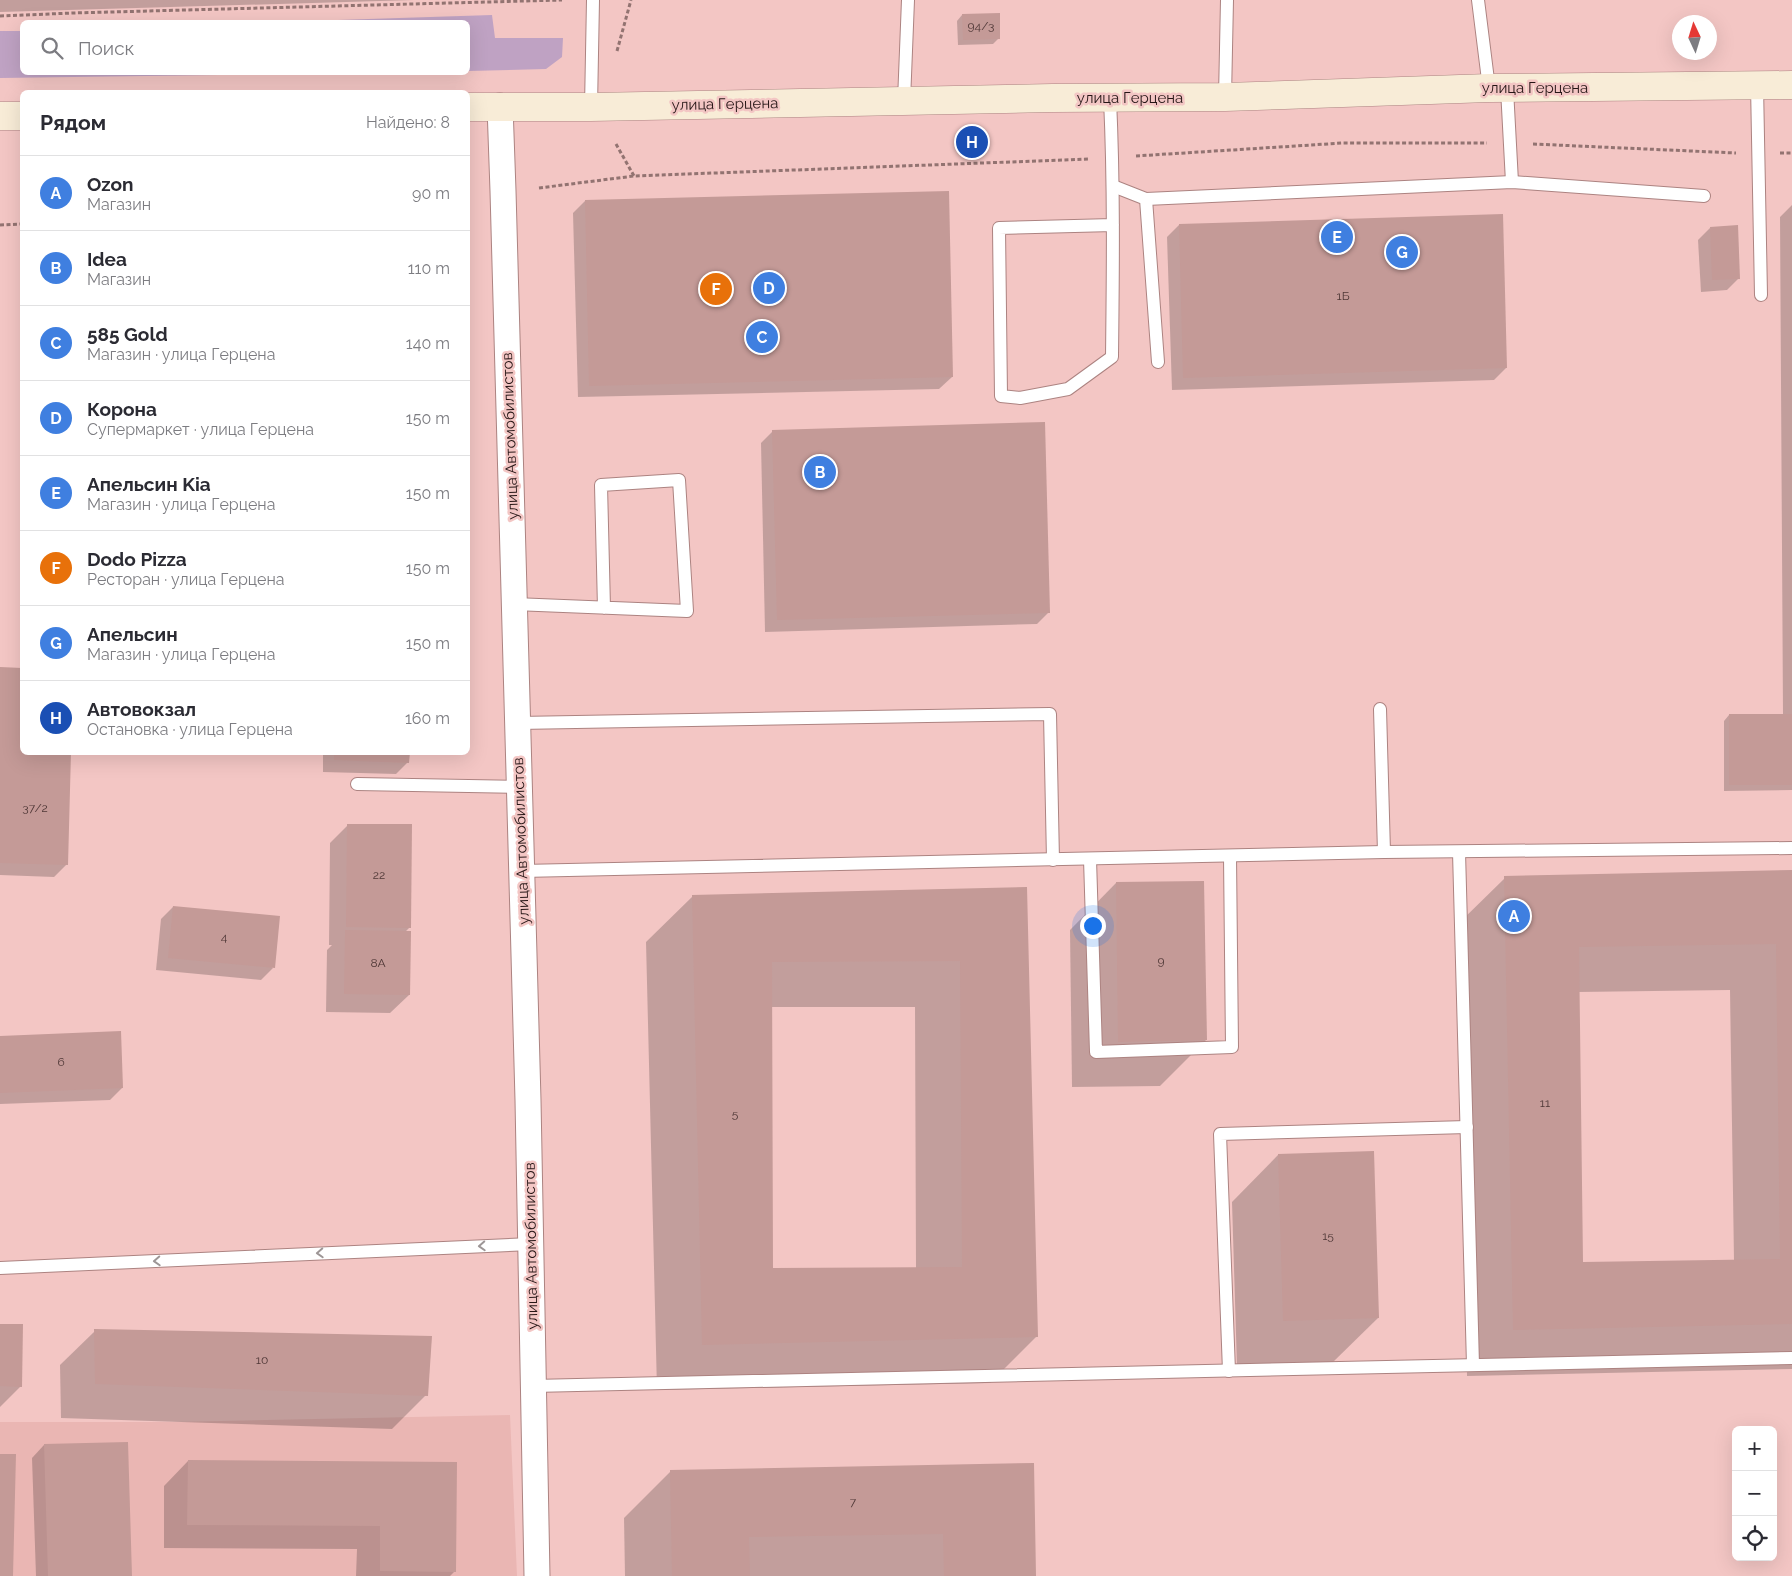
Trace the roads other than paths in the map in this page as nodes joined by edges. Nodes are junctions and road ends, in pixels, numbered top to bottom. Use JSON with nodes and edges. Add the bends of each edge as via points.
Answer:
{"nodes":[{"id":1,"x":593,"y":0,"type":"edge"},
{"id":2,"x":908,"y":0,"type":"edge"},
{"id":3,"x":1228,"y":0,"type":"edge"},
{"id":4,"x":1478,"y":0,"type":"edge"},
{"id":5,"x":1757,"y":85,"type":"junction"},
{"id":6,"x":1792,"y":85,"type":"edge"},
{"id":7,"x":1498,"y":88,"type":"junction"},
{"id":8,"x":1225,"y":97,"type":"junction"},
{"id":9,"x":1110,"y":99,"type":"junction"},
{"id":10,"x":904,"y":100,"type":"junction"},
{"id":11,"x":500,"y":106,"type":"junction"},
{"id":12,"x":470,"y":107,"type":"edge"},
{"id":13,"x":591,"y":107,"type":"junction"},
{"id":14,"x":0,"y":116,"type":"edge"},
{"id":15,"x":20,"y":116,"type":"edge"},
{"id":16,"x":1512,"y":182,"type":"junction"},
{"id":17,"x":1113,"y":186,"type":"junction"},
{"id":18,"x":1704,"y":196,"type":"dead end"},
{"id":19,"x":1146,"y":199,"type":"junction"},
{"id":20,"x":1113,"y":225,"type":"junction"},
{"id":21,"x":1761,"y":295,"type":"dead end"},
{"id":22,"x":1158,"y":362,"type":"dead end"},
{"id":23,"x":514,"y":604,"type":"junction"},
{"id":24,"x":604,"y":608,"type":"junction"},
{"id":25,"x":1380,"y":709,"type":"dead end"},
{"id":26,"x":518,"y":723,"type":"junction"},
{"id":27,"x":356,"y":784,"type":"dead end"},
{"id":28,"x":519,"y":787,"type":"junction"},
{"id":29,"x":1792,"y":848,"type":"edge"},
{"id":30,"x":1384,"y":852,"type":"junction"},
{"id":31,"x":1459,"y":852,"type":"junction"},
{"id":32,"x":1230,"y":856,"type":"junction"},
{"id":33,"x":1090,"y":859,"type":"junction"},
{"id":34,"x":1053,"y":860,"type":"junction"},
{"id":35,"x":522,"y":871,"type":"junction"},
{"id":36,"x":1467,"y":1127,"type":"junction"},
{"id":37,"x":531,"y":1244,"type":"junction"},
{"id":38,"x":0,"y":1268,"type":"edge"},
{"id":39,"x":1792,"y":1358,"type":"edge"},
{"id":40,"x":1473,"y":1365,"type":"junction"},
{"id":41,"x":1228,"y":1370,"type":"junction"},
{"id":42,"x":533,"y":1386,"type":"junction"},
{"id":43,"x":537,"y":1576,"type":"edge"}],
"edges":[{"from":1,"to":13,"type":"lane"},
{"from":2,"to":10,"type":"lane"},
{"from":3,"to":8,"type":"lane"},
{"from":4,"to":7,"type":"lane"},
{"from":5,"to":6,"type":"main road","name":"улица Герцена"},
{"from":5,"to":7,"type":"main road","name":"улица Герцена"},
{"from":5,"to":21,"type":"lane"},
{"from":7,"to":8,"type":"main road","name":"улица Герцена"},
{"from":7,"to":16,"type":"lane","via":[[1509,143]]},
{"from":8,"to":9,"type":"main road","name":"улица Герцена"},
{"from":9,"to":10,"type":"main road","name":"улица Герцена"},
{"from":9,"to":17,"type":"lane"},
{"from":10,"to":13,"type":"main road","name":"улица Герцена"},
{"from":11,"to":12,"type":"main road","name":"улица Герцена"},
{"from":11,"to":13,"type":"main road","name":"улица Герцена"},
{"from":11,"to":23,"type":"street","name":"улица Автомобилистов"},
{"from":14,"to":15,"type":"main road"},
{"from":16,"to":18,"type":"lane"},
{"from":16,"to":19,"type":"lane"},
{"from":17,"to":19,"type":"lane"},
{"from":17,"to":20,"type":"lane"},
{"from":19,"to":22,"type":"lane"},
{"from":20,"to":20,"type":"lane","via":[[998,228],[1001,396],[1020,398],[1068,389],[1112,357]]},
{"from":23,"to":24,"type":"lane"},
{"from":23,"to":26,"type":"street","name":"улица Автомобилистов"},
{"from":24,"to":24,"type":"lane","via":[[601,484],[679,480],[687,611]]},
{"from":25,"to":30,"type":"lane"},
{"from":26,"to":28,"type":"street","name":"улица Автомобилистов"},
{"from":26,"to":34,"type":"lane","via":[[1050,714]]},
{"from":27,"to":28,"type":"lane"},
{"from":28,"to":35,"type":"street","name":"улица Автомобилистов"},
{"from":29,"to":31,"type":"lane"},
{"from":30,"to":31,"type":"lane"},
{"from":30,"to":32,"type":"lane"},
{"from":31,"to":36,"type":"lane"},
{"from":32,"to":33,"type":"lane"},
{"from":32,"to":33,"type":"lane","via":[[1232,1047],[1096,1052]]},
{"from":33,"to":34,"type":"lane"},
{"from":34,"to":35,"type":"lane"},
{"from":35,"to":37,"type":"street","name":"улица Автомобилистов"},
{"from":36,"to":40,"type":"lane"},
{"from":36,"to":41,"type":"lane","via":[[1220,1134]]},
{"from":37,"to":38,"type":"lane","one_way":true},
{"from":37,"to":42,"type":"street","name":"улица Автомобилистов"},
{"from":39,"to":40,"type":"lane"},
{"from":40,"to":41,"type":"lane"},
{"from":41,"to":42,"type":"lane"},
{"from":42,"to":43,"type":"street","name":"улица Автомобилистов"}]}
